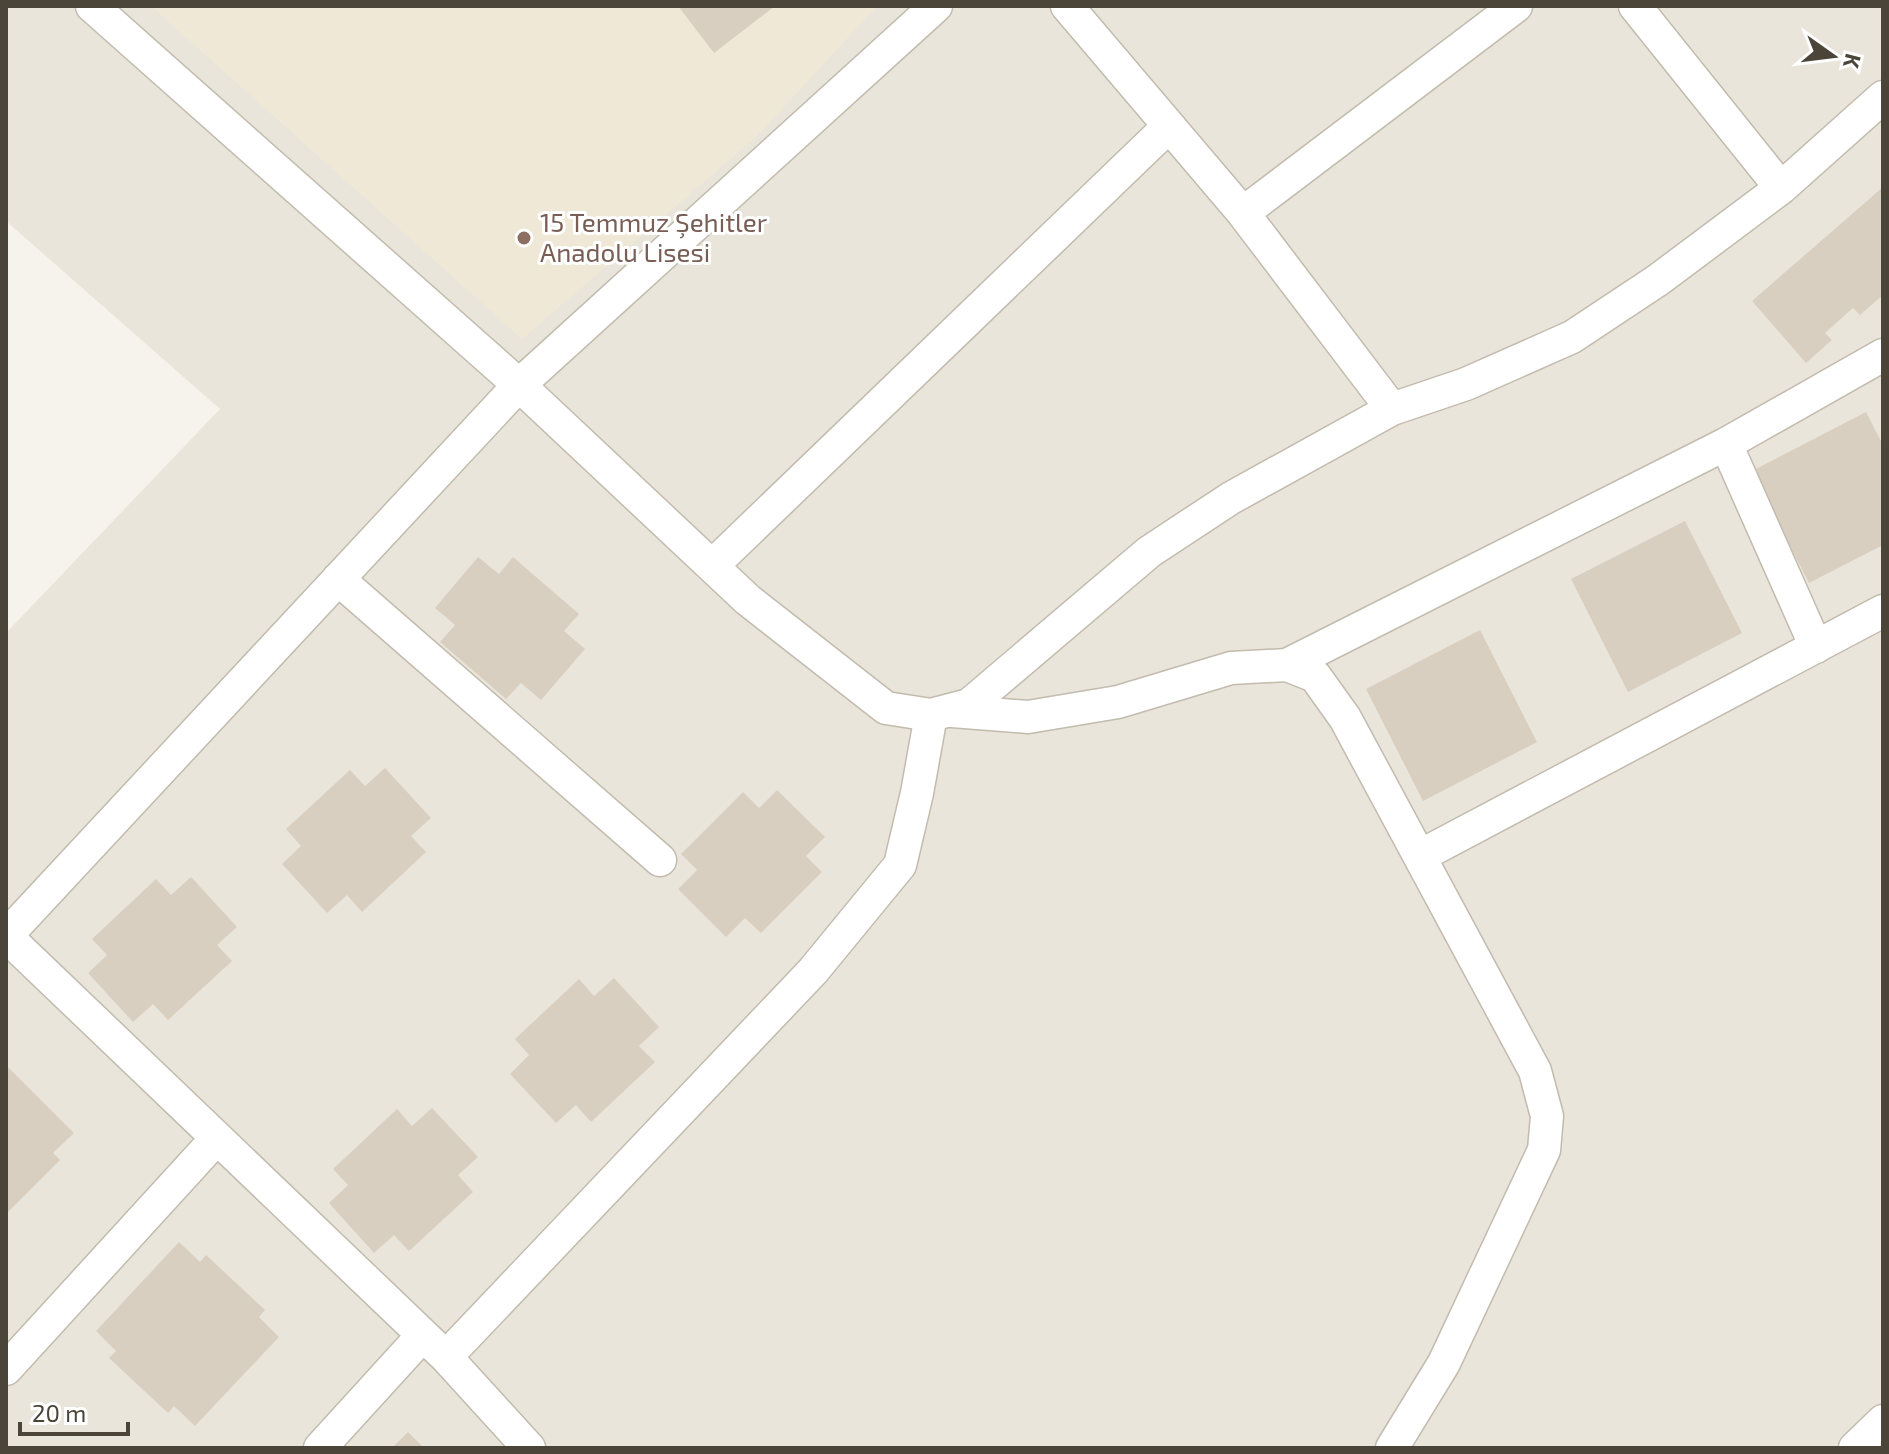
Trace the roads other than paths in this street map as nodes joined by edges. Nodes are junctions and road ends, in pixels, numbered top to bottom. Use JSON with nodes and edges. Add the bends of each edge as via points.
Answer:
{"nodes":[{"id":1,"x":92,"y":6,"type":"edge"},
{"id":2,"x":936,"y":6,"type":"edge"},
{"id":3,"x":1516,"y":6,"type":"edge"},
{"id":4,"x":1635,"y":6,"type":"edge"},
{"id":5,"x":1079,"y":10,"type":"edge"},
{"id":6,"x":1883,"y":97,"type":"edge"},
{"id":7,"x":1169,"y":126,"type":"junction"},
{"id":8,"x":1781,"y":188,"type":"junction"},
{"id":9,"x":1243,"y":213,"type":"junction"},
{"id":10,"x":1883,"y":355,"type":"edge"},
{"id":11,"x":519,"y":385,"type":"junction"},
{"id":12,"x":1392,"y":409,"type":"junction"},
{"id":13,"x":1726,"y":444,"type":"junction"},
{"id":14,"x":712,"y":566,"type":"junction"},
{"id":15,"x":338,"y":579,"type":"junction"},
{"id":16,"x":1883,"y":611,"type":"edge"},
{"id":17,"x":1816,"y":647,"type":"junction"},
{"id":18,"x":1287,"y":665,"type":"junction"},
{"id":19,"x":940,"y":713,"type":"junction"},
{"id":20,"x":1420,"y":856,"type":"junction"},
{"id":21,"x":660,"y":860,"type":"dead end"},
{"id":22,"x":6,"y":936,"type":"edge"},
{"id":23,"x":217,"y":1138,"type":"junction"},
{"id":24,"x":423,"y":1335,"type":"junction"},
{"id":25,"x":446,"y":1357,"type":"junction"},
{"id":26,"x":6,"y":1369,"type":"edge"},
{"id":27,"x":1883,"y":1421,"type":"edge"},
{"id":28,"x":320,"y":1448,"type":"edge"},
{"id":29,"x":529,"y":1448,"type":"edge"},
{"id":30,"x":1392,"y":1448,"type":"edge"},
{"id":31,"x":1855,"y":1448,"type":"edge"}],
"edges":[{"from":1,"to":11,"type":"street"},
{"from":2,"to":11,"type":"street"},
{"from":3,"to":9,"type":"street"},
{"from":4,"to":8,"type":"street"},
{"from":5,"to":7,"type":"street"},
{"from":6,"to":8,"type":"street"},
{"from":7,"to":9,"type":"street"},
{"from":7,"to":14,"type":"street"},
{"from":8,"to":12,"type":"street","via":[[1572,337],[1466,384]]},
{"from":9,"to":12,"type":"street"},
{"from":10,"to":13,"type":"street"},
{"from":11,"to":14,"type":"street"},
{"from":11,"to":15,"type":"street"},
{"from":12,"to":19,"type":"street","via":[[1231,498],[1149,552],[969,705]]},
{"from":13,"to":17,"type":"street"},
{"from":13,"to":18,"type":"street"},
{"from":14,"to":19,"type":"street","via":[[886,708]]},
{"from":15,"to":21,"type":"street"},
{"from":15,"to":22,"type":"street"},
{"from":16,"to":17,"type":"street"},
{"from":17,"to":20,"type":"street"},
{"from":18,"to":19,"type":"street","via":[[1231,668],[1118,702],[1028,717]]},
{"from":18,"to":20,"type":"street","via":[[1315,676]]},
{"from":19,"to":25,"type":"street","via":[[900,865],[813,971]]},
{"from":20,"to":30,"type":"street","via":[[1535,1071],[1547,1116],[1544,1150],[1444,1363]]},
{"from":22,"to":23,"type":"street"},
{"from":23,"to":24,"type":"street"},
{"from":23,"to":26,"type":"street"},
{"from":24,"to":25,"type":"street"},
{"from":24,"to":28,"type":"street"},
{"from":25,"to":29,"type":"street"},
{"from":27,"to":31,"type":"street"}]}
